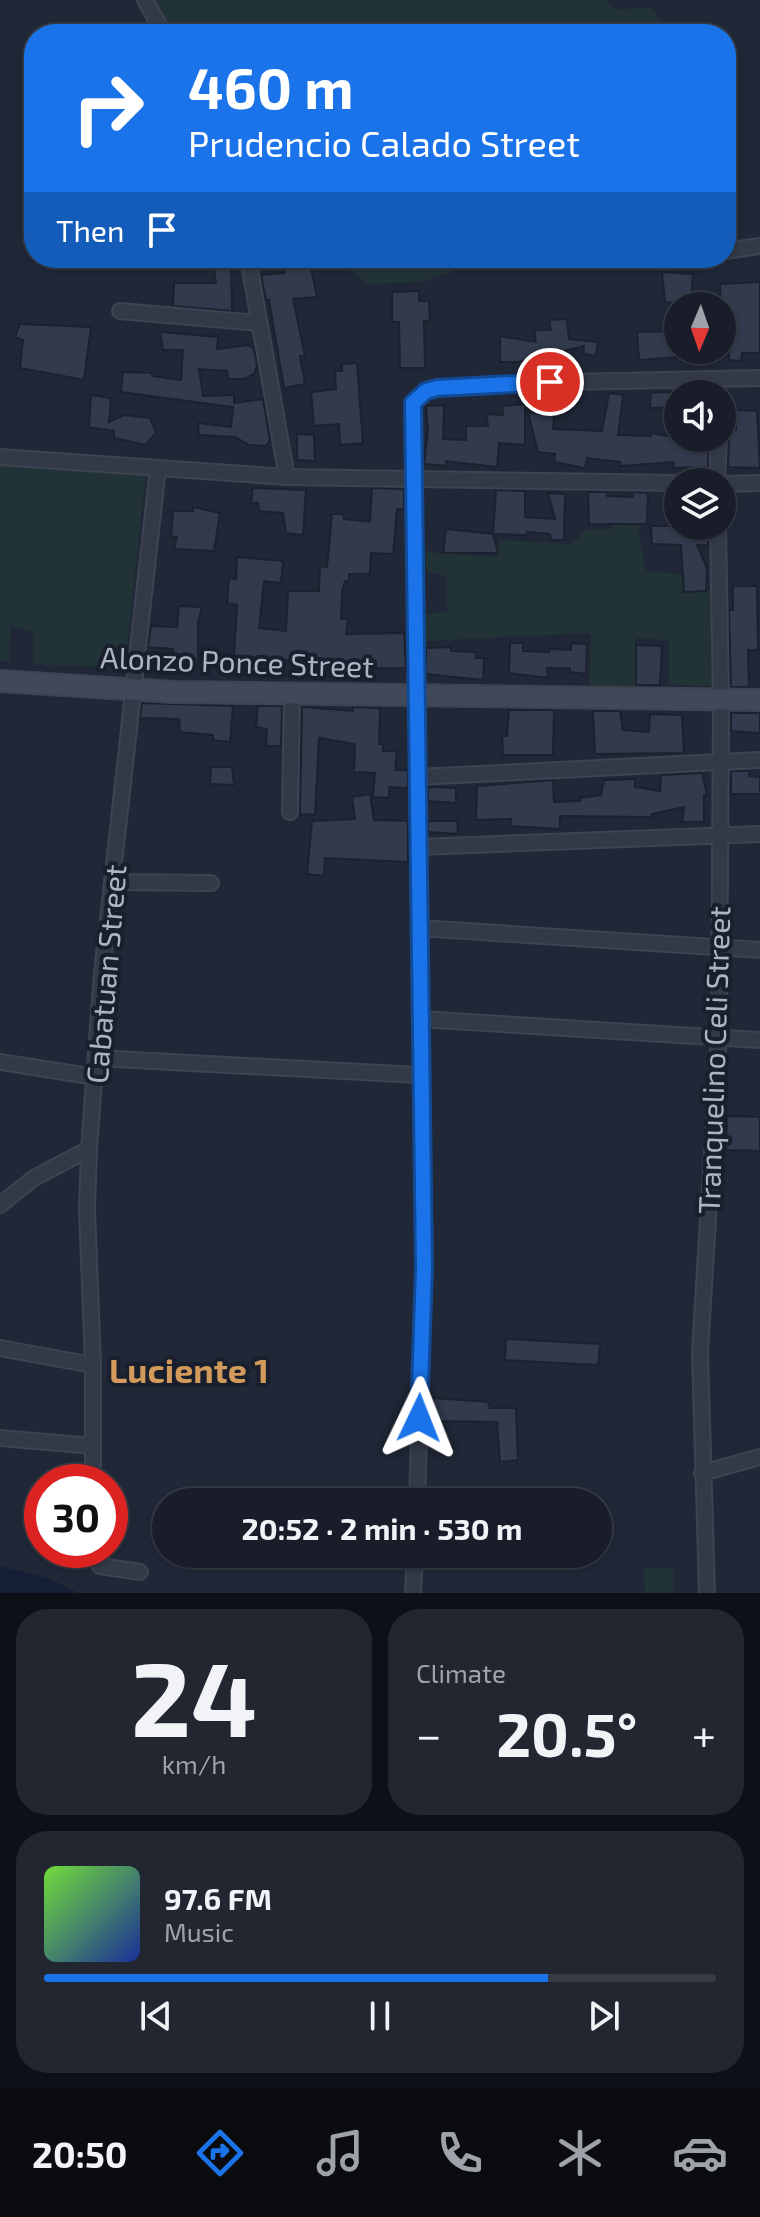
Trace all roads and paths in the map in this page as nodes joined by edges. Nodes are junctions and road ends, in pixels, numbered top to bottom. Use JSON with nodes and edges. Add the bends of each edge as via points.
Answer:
{"nodes":[{"id":1,"x":145,"y":0,"type":"edge"},
{"id":2,"x":158,"y":24,"type":"edge"},
{"id":3,"x":760,"y":246,"type":"edge"},
{"id":4,"x":736,"y":250,"type":"edge"},
{"id":5,"x":250,"y":268,"type":"edge"},
{"id":6,"x":120,"y":311,"type":"dead end"},
{"id":7,"x":259,"y":323,"type":"junction"},
{"id":8,"x":760,"y":378,"type":"edge"},
{"id":9,"x":736,"y":384,"type":"edge"},
{"id":10,"x":664,"y":386,"type":"edge"},
{"id":11,"x":0,"y":457,"type":"edge"},
{"id":12,"x":158,"y":468,"type":"junction"},
{"id":13,"x":287,"y":477,"type":"junction"},
{"id":14,"x":412,"y":479,"type":"junction"},
{"id":15,"x":664,"y":483,"type":"edge"},
{"id":16,"x":736,"y":483,"type":"edge"},
{"id":17,"x":760,"y":483,"type":"edge"},
{"id":18,"x":718,"y":540,"type":"edge"},
{"id":19,"x":0,"y":681,"type":"edge"},
{"id":20,"x":132,"y":690,"type":"junction"},
{"id":21,"x":292,"y":691,"type":"junction"},
{"id":22,"x":416,"y":696,"type":"junction"},
{"id":23,"x":760,"y":700,"type":"edge"},
{"id":24,"x":721,"y":701,"type":"junction"},
{"id":25,"x":760,"y":760,"type":"edge"},
{"id":26,"x":720,"y":762,"type":"junction"},
{"id":27,"x":417,"y":777,"type":"junction"},
{"id":28,"x":290,"y":812,"type":"dead end"},
{"id":29,"x":760,"y":834,"type":"edge"},
{"id":30,"x":719,"y":836,"type":"junction"},
{"id":31,"x":418,"y":847,"type":"junction"},
{"id":32,"x":113,"y":882,"type":"junction"},
{"id":33,"x":211,"y":883,"type":"dead end"},
{"id":34,"x":419,"y":928,"type":"junction"},
{"id":35,"x":719,"y":948,"type":"junction"},
{"id":36,"x":760,"y":950,"type":"edge"},
{"id":37,"x":420,"y":1019,"type":"junction"},
{"id":38,"x":719,"y":1036,"type":"junction"},
{"id":39,"x":760,"y":1040,"type":"edge"},
{"id":40,"x":96,"y":1058,"type":"junction"},
{"id":41,"x":0,"y":1062,"type":"edge"},
{"id":42,"x":419,"y":1075,"type":"junction"},
{"id":43,"x":95,"y":1077,"type":"junction"},
{"id":44,"x":89,"y":1149,"type":"junction"},
{"id":45,"x":0,"y":1205,"type":"edge"},
{"id":46,"x":0,"y":1348,"type":"edge"},
{"id":47,"x":93,"y":1365,"type":"junction"},
{"id":48,"x":0,"y":1438,"type":"edge"},
{"id":49,"x":93,"y":1446,"type":"junction"},
{"id":50,"x":760,"y":1457,"type":"edge"},
{"id":51,"x":93,"y":1464,"type":"edge"},
{"id":52,"x":702,"y":1473,"type":"junction"},
{"id":53,"x":417,"y":1488,"type":"edge"},
{"id":54,"x":113,"y":1568,"type":"edge"},
{"id":55,"x":414,"y":1568,"type":"edge"},
{"id":56,"x":140,"y":1572,"type":"dead end"},
{"id":57,"x":413,"y":1593,"type":"edge"},
{"id":58,"x":707,"y":1593,"type":"edge"}],
"edges":[{"from":1,"to":2,"type":"street"},
{"from":3,"to":4,"type":"street"},
{"from":5,"to":7,"type":"street"},
{"from":6,"to":7,"type":"street"},
{"from":7,"to":13,"type":"street"},
{"from":8,"to":9,"type":"street"},
{"from":10,"to":14,"type":"street","via":[[521,383],[426,391],[413,403]]},
{"from":11,"to":12,"type":"street"},
{"from":12,"to":13,"type":"street"},
{"from":12,"to":20,"type":"street","name":"Cabatuan Street"},
{"from":13,"to":14,"type":"street"},
{"from":14,"to":15,"type":"street"},
{"from":14,"to":22,"type":"street"},
{"from":16,"to":17,"type":"street"},
{"from":18,"to":24,"type":"street","name":"Tranquelino Celi Street"},
{"from":19,"to":20,"type":"street","name":"Alonzo Ponce Street"},
{"from":20,"to":21,"type":"street","name":"Alonzo Ponce Street"},
{"from":20,"to":32,"type":"street","name":"Cabatuan Street"},
{"from":21,"to":22,"type":"street","name":"Alonzo Ponce Street"},
{"from":21,"to":28,"type":"street"},
{"from":22,"to":24,"type":"street","name":"Alonzo Ponce Street"},
{"from":22,"to":27,"type":"street"},
{"from":23,"to":24,"type":"street","name":"Alonzo Ponce Street"},
{"from":24,"to":26,"type":"street","name":"Tranquelino Celi Street"},
{"from":25,"to":26,"type":"street"},
{"from":26,"to":27,"type":"street"},
{"from":26,"to":30,"type":"street","name":"Tranquelino Celi Street"},
{"from":27,"to":31,"type":"street"},
{"from":29,"to":30,"type":"street"},
{"from":30,"to":31,"type":"street"},
{"from":30,"to":35,"type":"street","name":"Tranquelino Celi Street"},
{"from":31,"to":34,"type":"street"},
{"from":32,"to":33,"type":"street"},
{"from":32,"to":40,"type":"street","name":"Cabatuan Street"},
{"from":34,"to":35,"type":"street"},
{"from":34,"to":37,"type":"street"},
{"from":35,"to":36,"type":"street"},
{"from":35,"to":38,"type":"street","name":"Tranquelino Celi Street"},
{"from":37,"to":38,"type":"street"},
{"from":37,"to":42,"type":"street"},
{"from":38,"to":39,"type":"street"},
{"from":38,"to":52,"type":"street","name":"Tranquelino Celi Street","via":[[700,1352]]},
{"from":40,"to":42,"type":"street"},
{"from":40,"to":43,"type":"street","name":"Cabatuan Street"},
{"from":41,"to":43,"type":"street"},
{"from":42,"to":53,"type":"street","via":[[424,1268]]},
{"from":43,"to":44,"type":"street","name":"Cabatuan Street"},
{"from":44,"to":45,"type":"street","via":[[34,1178]]},
{"from":44,"to":47,"type":"street","name":"Cabatuan Street"},
{"from":46,"to":47,"type":"street"},
{"from":47,"to":49,"type":"street","name":"Cabatuan Street"},
{"from":48,"to":49,"type":"street"},
{"from":49,"to":51,"type":"street","name":"Cabatuan Street"},
{"from":50,"to":52,"type":"street"},
{"from":52,"to":58,"type":"street","name":"Tranquelino Celi Street"},
{"from":54,"to":56,"type":"street"},
{"from":55,"to":57,"type":"street"}]}
